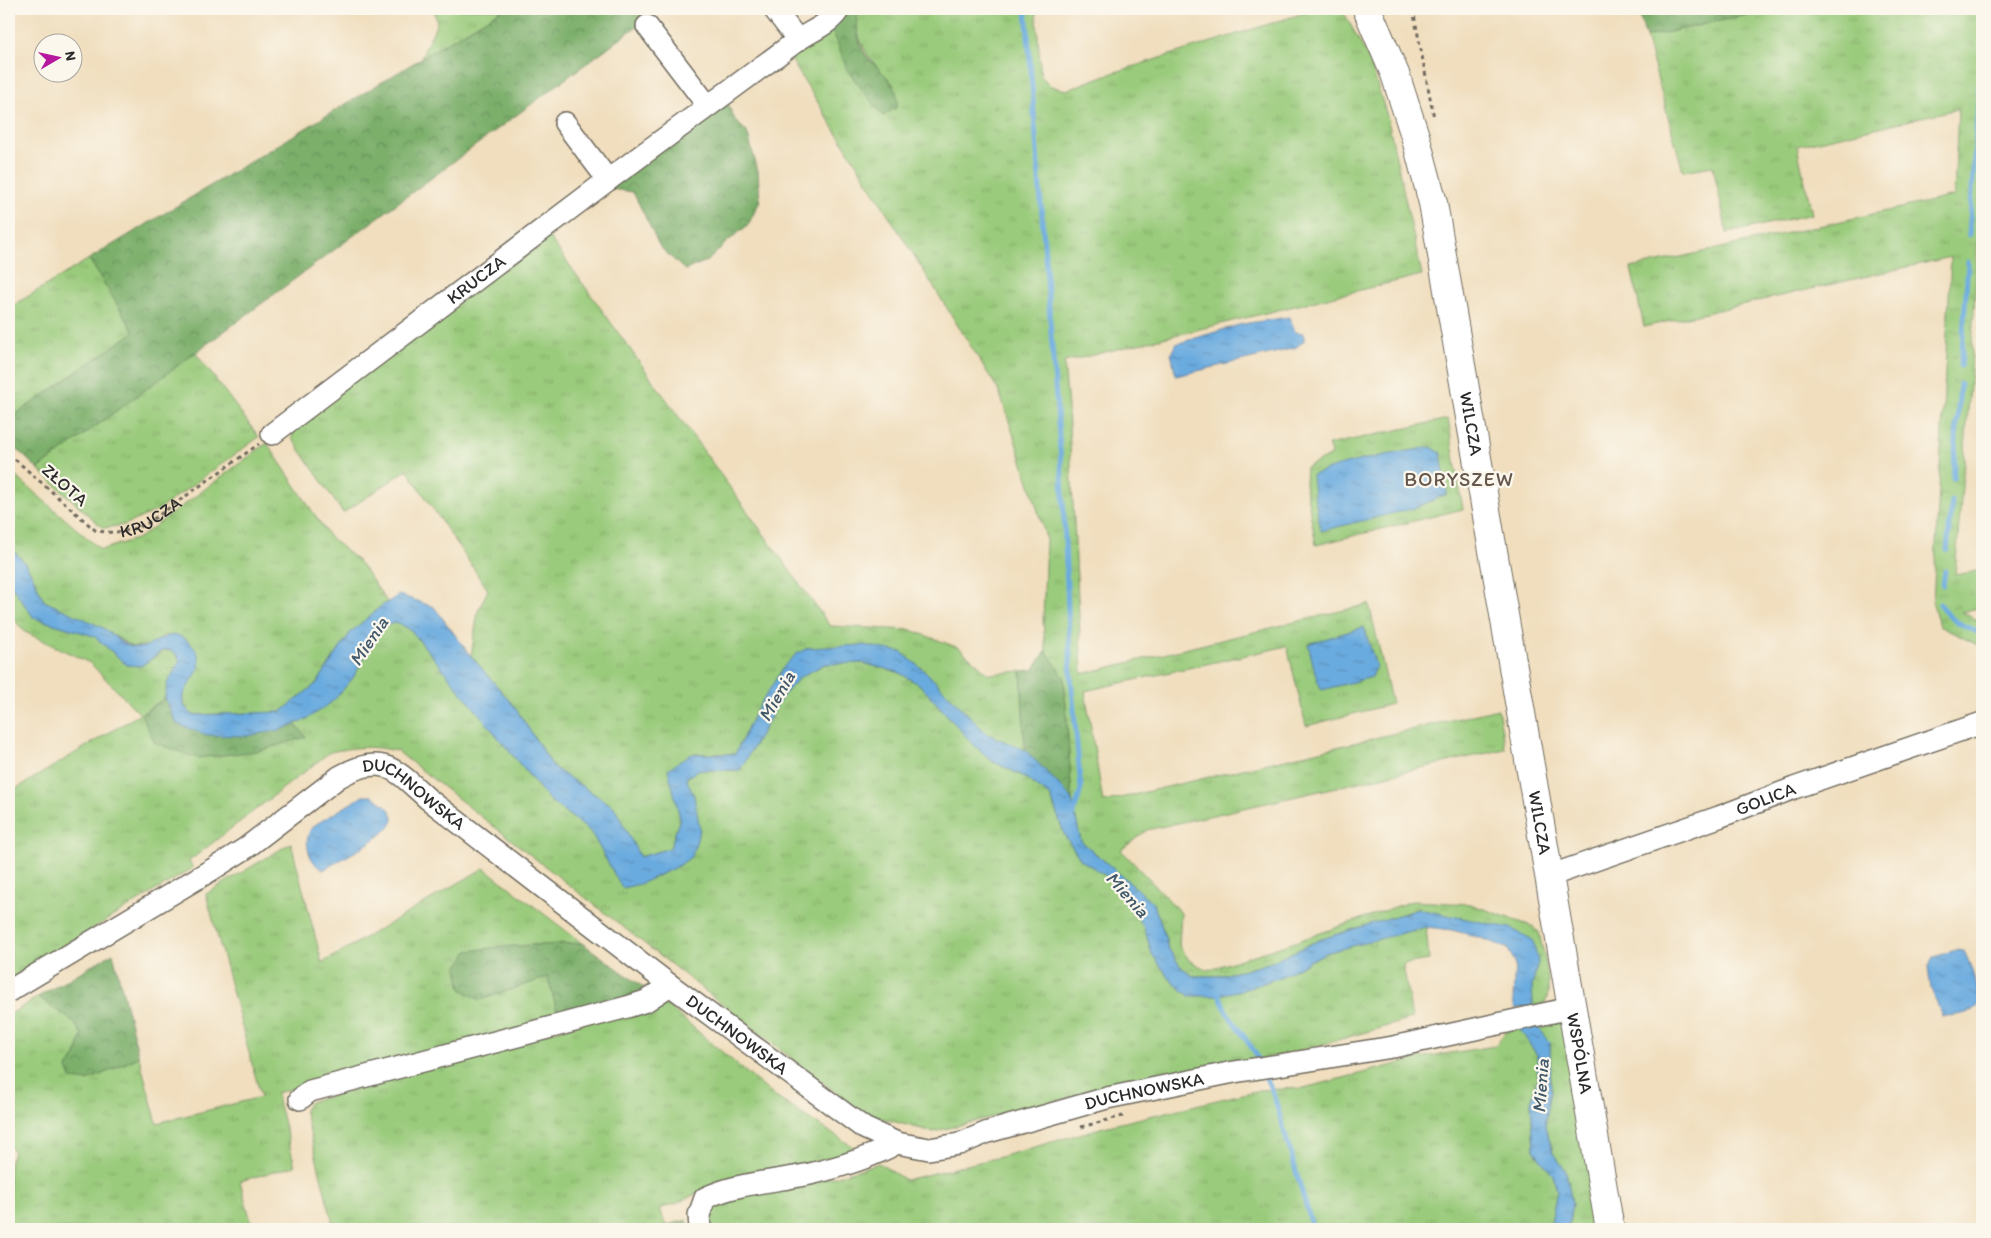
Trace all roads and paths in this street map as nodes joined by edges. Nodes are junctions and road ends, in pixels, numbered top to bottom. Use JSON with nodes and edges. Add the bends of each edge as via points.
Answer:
{"nodes":[{"id":1,"x":774,"y":9,"type":"edge"},
{"id":2,"x":839,"y":9,"type":"edge"},
{"id":3,"x":1367,"y":9,"type":"edge"},
{"id":4,"x":647,"y":26,"type":"dead end"},
{"id":5,"x":798,"y":40,"type":"junction"},
{"id":6,"x":708,"y":106,"type":"junction"},
{"id":7,"x":565,"y":123,"type":"dead end"},
{"id":8,"x":608,"y":180,"type":"junction"},
{"id":9,"x":272,"y":434,"type":"joint"},
{"id":10,"x":9,"y":454,"type":"edge"},
{"id":11,"x":105,"y":533,"type":"joint"},
{"id":12,"x":1982,"y":723,"type":"edge"},
{"id":13,"x":1549,"y":876,"type":"junction"},
{"id":14,"x":670,"y":985,"type":"junction"},
{"id":15,"x":9,"y":991,"type":"edge"},
{"id":16,"x":1559,"y":1011,"type":"junction"},
{"id":17,"x":300,"y":1099,"type":"dead end"},
{"id":18,"x":1126,"y":1115,"type":"dead end"},
{"id":19,"x":1078,"y":1128,"type":"dead end"},
{"id":20,"x":897,"y":1143,"type":"junction"},
{"id":21,"x":700,"y":1229,"type":"edge"},
{"id":22,"x":1610,"y":1229,"type":"edge"}],
"edges":[{"from":1,"to":5,"type":"street"},
{"from":2,"to":5,"type":"street","name":"KRUCZA"},
{"from":3,"to":13,"type":"main road","name":"WILCZA","via":[[1395,74],[1433,203]]},
{"from":4,"to":6,"type":"street"},
{"from":5,"to":6,"type":"street","name":"KRUCZA"},
{"from":6,"to":8,"type":"street","name":"KRUCZA"},
{"from":7,"to":8,"type":"street"},
{"from":8,"to":9,"type":"street","name":"KRUCZA"},
{"from":9,"to":11,"type":"path","name":"KRUCZA","via":[[145,525]]},
{"from":10,"to":11,"type":"path","name":"ZŁOTA","via":[[95,530]]},
{"from":12,"to":13,"type":"street","name":"GOLICA"},
{"from":13,"to":16,"type":"main road","name":"WSPÓLNA"},
{"from":14,"to":15,"type":"street","name":"DUCHNOWSKA","via":[[400,774],[387,767],[366,764],[339,777],[246,848]]},
{"from":14,"to":17,"type":"street","via":[[646,1001],[627,1007],[310,1091]]},
{"from":14,"to":20,"type":"street","name":"DUCHNOWSKA","via":[[864,1128]]},
{"from":16,"to":20,"type":"street","name":"DUCHNOWSKA","via":[[1393,1047],[1107,1098],[988,1132],[959,1144],[929,1149]]},
{"from":16,"to":22,"type":"main road","name":"WSPÓLNA","via":[[1599,1116]]},
{"from":18,"to":19,"type":"path"},
{"from":20,"to":21,"type":"street","via":[[858,1161],[810,1174],[725,1189],[705,1198],[699,1215]]}]}
